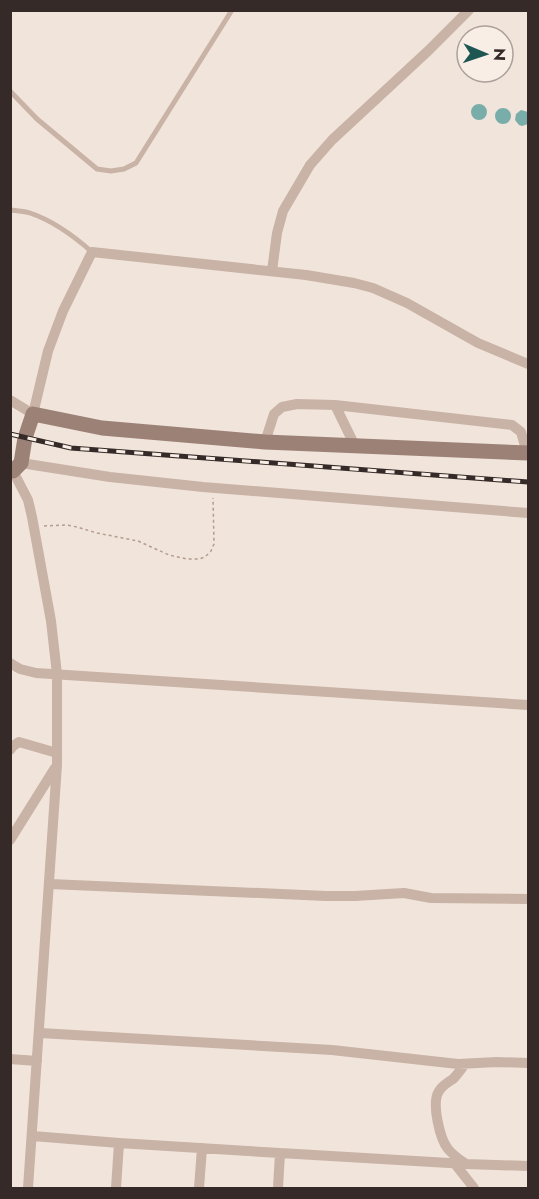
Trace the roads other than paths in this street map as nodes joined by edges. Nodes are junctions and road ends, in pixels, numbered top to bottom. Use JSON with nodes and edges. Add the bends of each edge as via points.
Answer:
{"nodes":[{"id":1,"x":232,"y":10,"type":"edge"},
{"id":2,"x":469,"y":10,"type":"edge"},
{"id":3,"x":10,"y":91,"type":"edge"},
{"id":4,"x":10,"y":210,"type":"edge"},
{"id":5,"x":92,"y":252,"type":"junction"},
{"id":6,"x":272,"y":271,"type":"junction"},
{"id":7,"x":528,"y":364,"type":"edge"},
{"id":8,"x":10,"y":400,"type":"edge"},
{"id":9,"x":335,"y":405,"type":"junction"},
{"id":10,"x":33,"y":414,"type":"junction"},
{"id":11,"x":265,"y":442,"type":"junction"},
{"id":12,"x":355,"y":446,"type":"junction"},
{"id":13,"x":528,"y":453,"type":"edge"},
{"id":14,"x":15,"y":468,"type":"edge"},
{"id":15,"x":528,"y":513,"type":"edge"},
{"id":16,"x":10,"y":663,"type":"edge"},
{"id":17,"x":57,"y":674,"type":"junction"},
{"id":18,"x":528,"y":705,"type":"edge"},
{"id":19,"x":10,"y":750,"type":"edge"},
{"id":20,"x":57,"y":753,"type":"junction"},
{"id":21,"x":57,"y":765,"type":"junction"},
{"id":22,"x":14,"y":828,"type":"edge"},
{"id":23,"x":10,"y":840,"type":"edge"},
{"id":24,"x":50,"y":884,"type":"junction"},
{"id":25,"x":528,"y":899,"type":"edge"},
{"id":26,"x":40,"y":1033,"type":"junction"},
{"id":27,"x":10,"y":1059,"type":"edge"},
{"id":28,"x":37,"y":1061,"type":"junction"},
{"id":29,"x":528,"y":1063,"type":"edge"},
{"id":30,"x":465,"y":1064,"type":"junction"},
{"id":31,"x":33,"y":1136,"type":"junction"},
{"id":32,"x":119,"y":1143,"type":"junction"},
{"id":33,"x":202,"y":1148,"type":"junction"},
{"id":34,"x":280,"y":1153,"type":"junction"},
{"id":35,"x":461,"y":1164,"type":"junction"},
{"id":36,"x":528,"y":1166,"type":"edge"},
{"id":37,"x":28,"y":1188,"type":"edge"},
{"id":38,"x":116,"y":1188,"type":"edge"},
{"id":39,"x":199,"y":1188,"type":"edge"},
{"id":40,"x":278,"y":1188,"type":"edge"},
{"id":41,"x":474,"y":1188,"type":"edge"}],
"edges":[{"from":1,"to":3,"type":"lane","via":[[136,163],[124,169],[97,169]]},
{"from":2,"to":6,"type":"street","via":[[310,165],[283,211]]},
{"from":4,"to":5,"type":"lane","via":[[30,213],[59,227]]},
{"from":5,"to":6,"type":"street"},
{"from":5,"to":10,"type":"street","via":[[48,351]]},
{"from":6,"to":7,"type":"street","via":[[373,288],[478,343]]},
{"from":8,"to":10,"type":"street"},
{"from":9,"to":11,"type":"street","via":[[297,404],[282,408],[274,414]]},
{"from":9,"to":12,"type":"street"},
{"from":9,"to":13,"type":"street","via":[[512,425],[521,432]]},
{"from":10,"to":11,"type":"street","via":[[102,428]]},
{"from":10,"to":14,"type":"street"},
{"from":11,"to":12,"type":"street"},
{"from":12,"to":13,"type":"street"},
{"from":14,"to":15,"type":"street"},
{"from":14,"to":17,"type":"street","via":[[34,527]]},
{"from":16,"to":17,"type":"street","via":[[36,673]]},
{"from":17,"to":18,"type":"street"},
{"from":17,"to":20,"type":"street"},
{"from":19,"to":20,"type":"street","via":[[19,742]]},
{"from":20,"to":21,"type":"street"},
{"from":21,"to":22,"type":"street"},
{"from":21,"to":24,"type":"street"},
{"from":22,"to":23,"type":"street"},
{"from":24,"to":25,"type":"street","via":[[326,896],[404,893],[431,898]]},
{"from":24,"to":26,"type":"street"},
{"from":26,"to":28,"type":"street"},
{"from":26,"to":30,"type":"street","via":[[332,1050]]},
{"from":27,"to":28,"type":"street"},
{"from":28,"to":31,"type":"street"},
{"from":29,"to":30,"type":"street"},
{"from":30,"to":35,"type":"street","via":[[440,1089],[436,1108],[444,1142]]},
{"from":31,"to":32,"type":"street"},
{"from":31,"to":37,"type":"street"},
{"from":32,"to":33,"type":"street"},
{"from":32,"to":38,"type":"street"},
{"from":33,"to":34,"type":"street"},
{"from":33,"to":39,"type":"street"},
{"from":34,"to":35,"type":"street"},
{"from":34,"to":40,"type":"street"},
{"from":35,"to":36,"type":"street"},
{"from":35,"to":41,"type":"street"}]}
